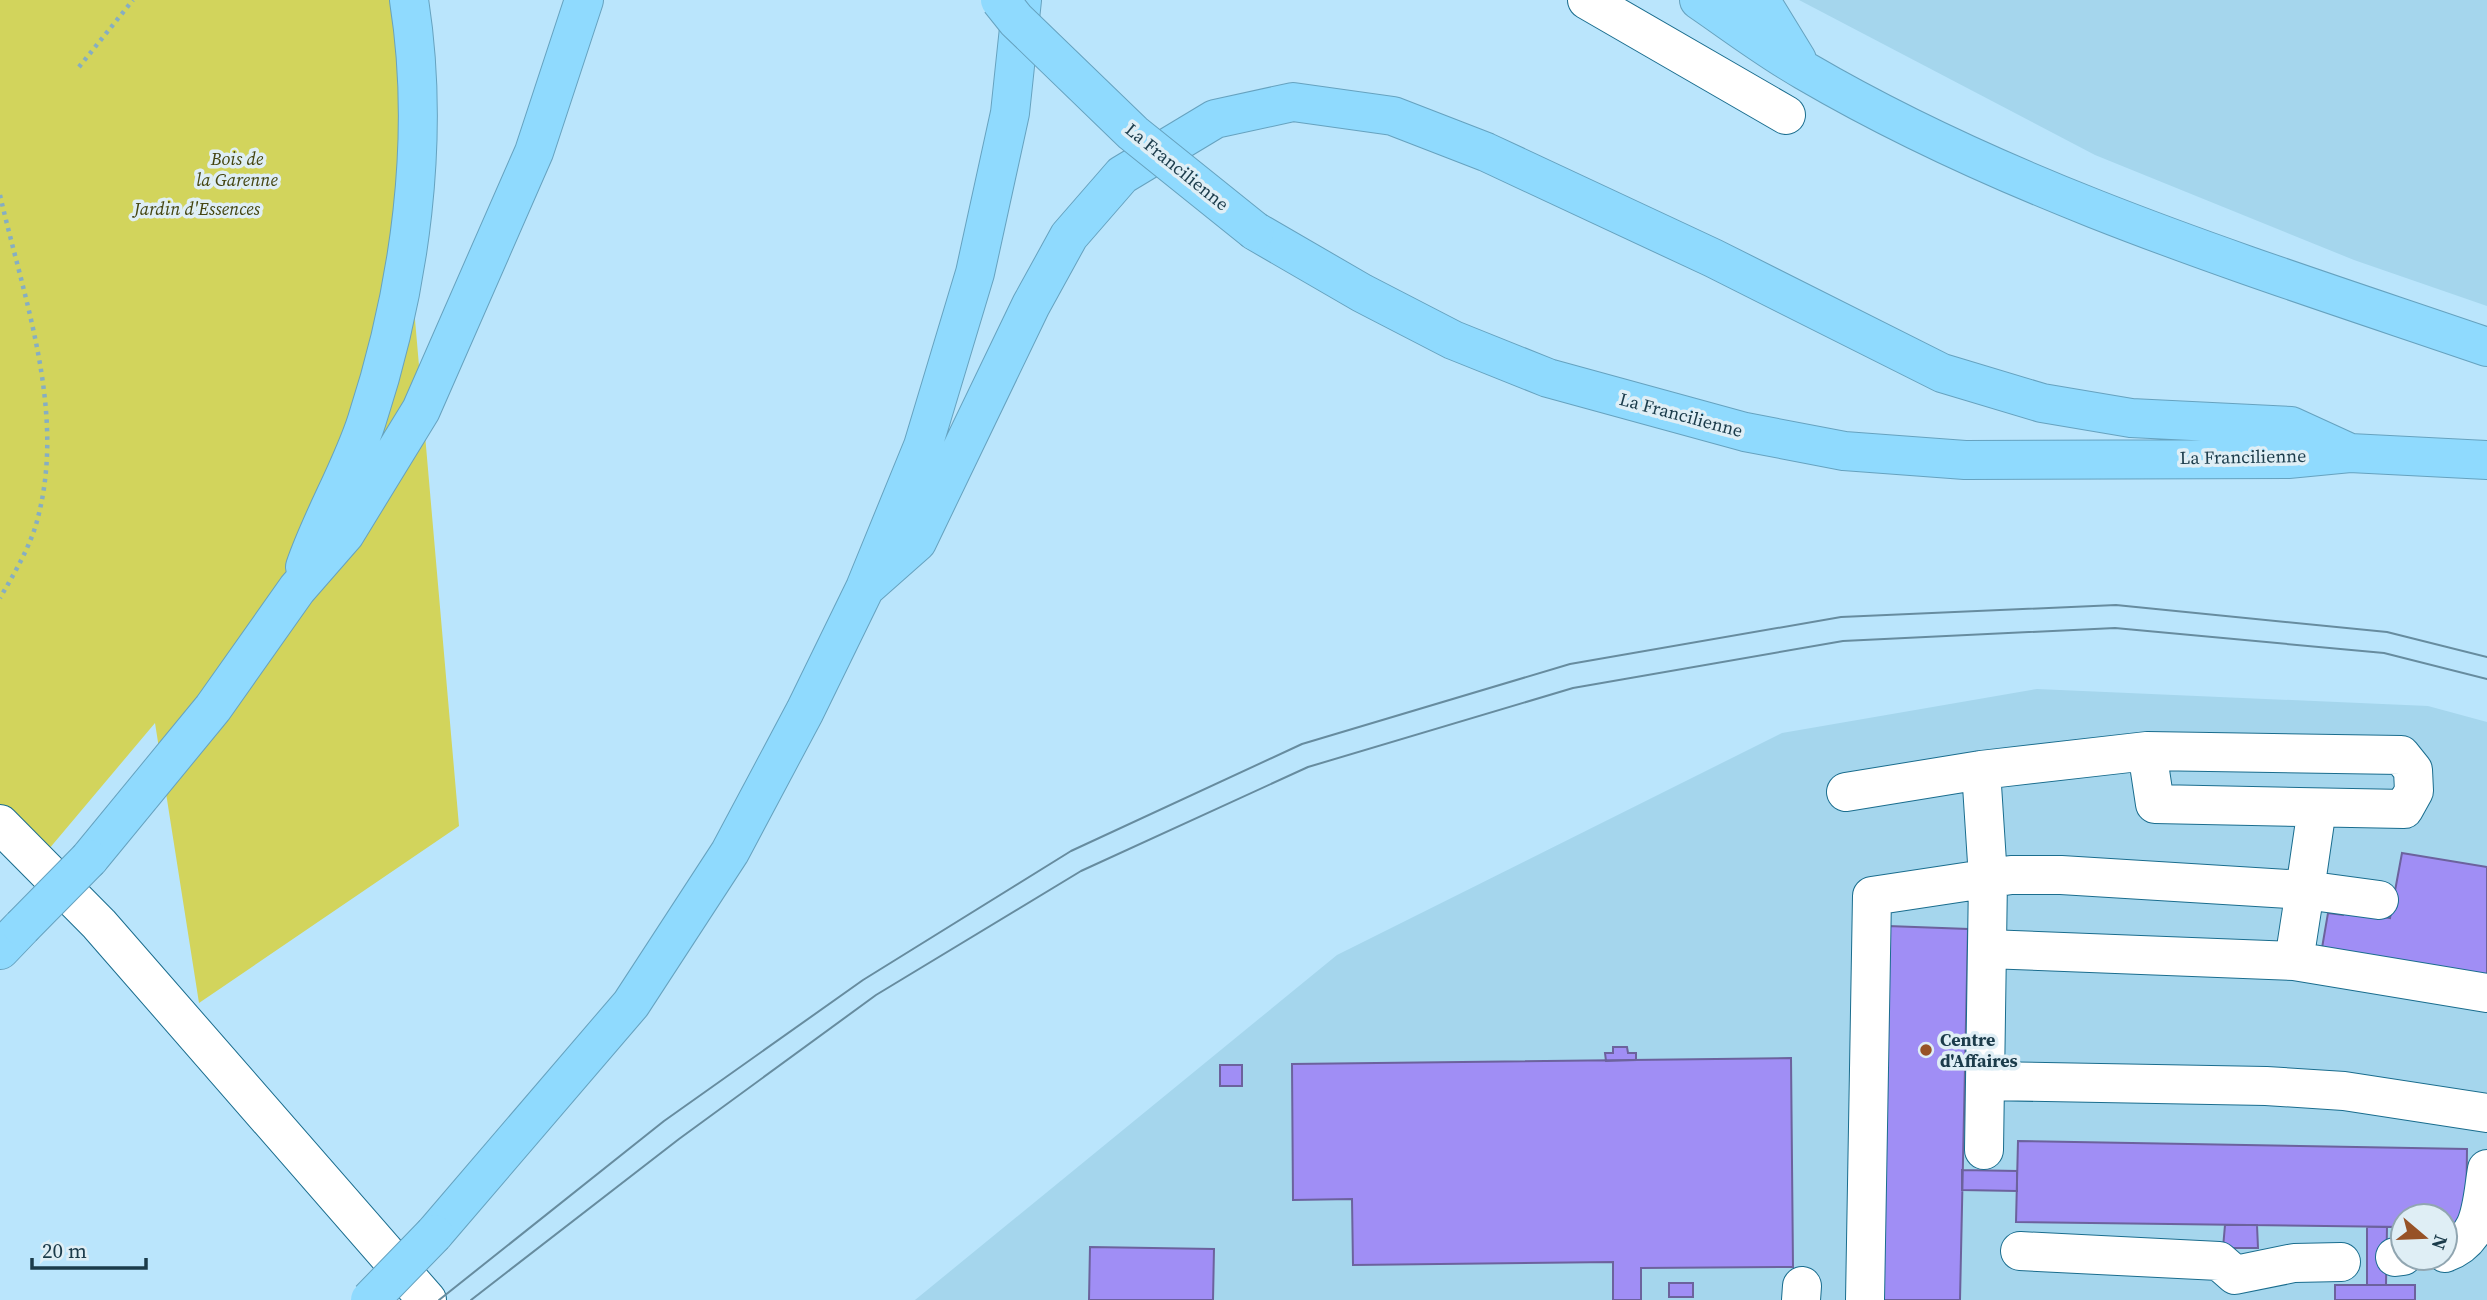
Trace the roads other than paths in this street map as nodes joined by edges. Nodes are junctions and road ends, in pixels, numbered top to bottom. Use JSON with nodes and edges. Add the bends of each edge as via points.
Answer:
{"nodes":[{"id":1,"x":409,"y":0,"type":"edge"},
{"id":2,"x":584,"y":0,"type":"edge"},
{"id":3,"x":1000,"y":0,"type":"edge"},
{"id":4,"x":1022,"y":0,"type":"edge"},
{"id":5,"x":1587,"y":0,"type":"edge"},
{"id":6,"x":1699,"y":0,"type":"edge"},
{"id":7,"x":1751,"y":0,"type":"edge"},
{"id":8,"x":1804,"y":71,"type":"junction"},
{"id":9,"x":1786,"y":115,"type":"dead end"},
{"id":10,"x":2487,"y":347,"type":"edge"},
{"id":11,"x":2350,"y":453,"type":"junction"},
{"id":12,"x":2487,"y":460,"type":"edge"},
{"id":13,"x":865,"y":588,"type":"junction"},
{"id":14,"x":297,"y":589,"type":"junction"},
{"id":15,"x":2147,"y":751,"type":"junction"},
{"id":16,"x":1981,"y":770,"type":"junction"},
{"id":17,"x":1846,"y":792,"type":"dead end"},
{"id":18,"x":2317,"y":808,"type":"junction"},
{"id":19,"x":0,"y":824,"type":"edge"},
{"id":20,"x":1988,"y":878,"type":"junction"},
{"id":21,"x":2305,"y":891,"type":"junction"},
{"id":22,"x":2379,"y":900,"type":"dead end"},
{"id":23,"x":11,"y":938,"type":"edge"},
{"id":24,"x":1987,"y":949,"type":"junction"},
{"id":25,"x":2294,"y":961,"type":"junction"},
{"id":26,"x":2487,"y":993,"type":"edge"},
{"id":27,"x":1985,"y":1081,"type":"junction"},
{"id":28,"x":2487,"y":1113,"type":"edge"},
{"id":29,"x":1983,"y":1150,"type":"dead end"},
{"id":30,"x":2487,"y":1169,"type":"edge"},
{"id":31,"x":2459,"y":1248,"type":"edge"},
{"id":32,"x":2020,"y":1251,"type":"dead end"},
{"id":33,"x":2341,"y":1262,"type":"dead end"},
{"id":34,"x":2234,"y":1288,"type":"edge"},
{"id":35,"x":370,"y":1300,"type":"edge"},
{"id":36,"x":427,"y":1300,"type":"edge"},
{"id":37,"x":1865,"y":1300,"type":"edge"}],
"edges":[{"from":1,"to":14,"type":"highway","via":[[415,40],[417,131],[409,236],[393,332],[366,423]]},
{"from":2,"to":14,"type":"highway","via":[[534,152],[421,410],[345,534]]},
{"from":3,"to":11,"type":"highway","name":"La Francilienne","bridge":true,"via":[[1133,132],[1255,230],[1453,340],[1548,378],[1745,432],[1844,451],[1965,460],[2288,459]]},
{"from":4,"to":13,"type":"highway","via":[[1010,113],[975,273],[923,446]]},
{"from":5,"to":9,"type":"street"},
{"from":6,"to":8,"type":"highway"},
{"from":7,"to":8,"type":"highway","via":[[1767,11]]},
{"from":8,"to":10,"type":"highway","via":[[1892,117],[2101,211]]},
{"from":11,"to":12,"type":"highway","name":"La Francilienne"},
{"from":11,"to":13,"type":"highway","via":[[2291,426],[2131,418],[2042,403],[1942,373],[1713,258],[1486,152],[1392,116],[1293,102],[1214,119],[1122,175],[1069,236],[916,542]]},
{"from":13,"to":35,"type":"highway","bridge":true,"via":[[730,852],[631,1004],[435,1234]]},
{"from":14,"to":23,"type":"highway","bridge":true,"via":[[213,708],[89,859]]},
{"from":15,"to":16,"type":"street"},
{"from":15,"to":18,"type":"street","via":[[2155,804]]},
{"from":15,"to":18,"type":"street","via":[[2401,755],[2413,770],[2414,791],[2404,809]]},
{"from":16,"to":17,"type":"street"},
{"from":16,"to":20,"type":"street"},
{"from":18,"to":21,"type":"street"},
{"from":19,"to":36,"type":"street","via":[[99,923]]},
{"from":20,"to":21,"type":"street","via":[[2061,875]]},
{"from":20,"to":24,"type":"street"},
{"from":20,"to":37,"type":"street","via":[[1872,896]]},
{"from":21,"to":22,"type":"street"},
{"from":21,"to":25,"type":"street"},
{"from":24,"to":25,"type":"street"},
{"from":24,"to":27,"type":"street"},
{"from":25,"to":26,"type":"street"},
{"from":27,"to":28,"type":"street","via":[[2318,1089]]},
{"from":27,"to":29,"type":"street"},
{"from":30,"to":31,"type":"street","via":[[2473,1234]]},
{"from":32,"to":34,"type":"street","via":[[2219,1261]]},
{"from":33,"to":34,"type":"street","via":[[2294,1263]]}]}
